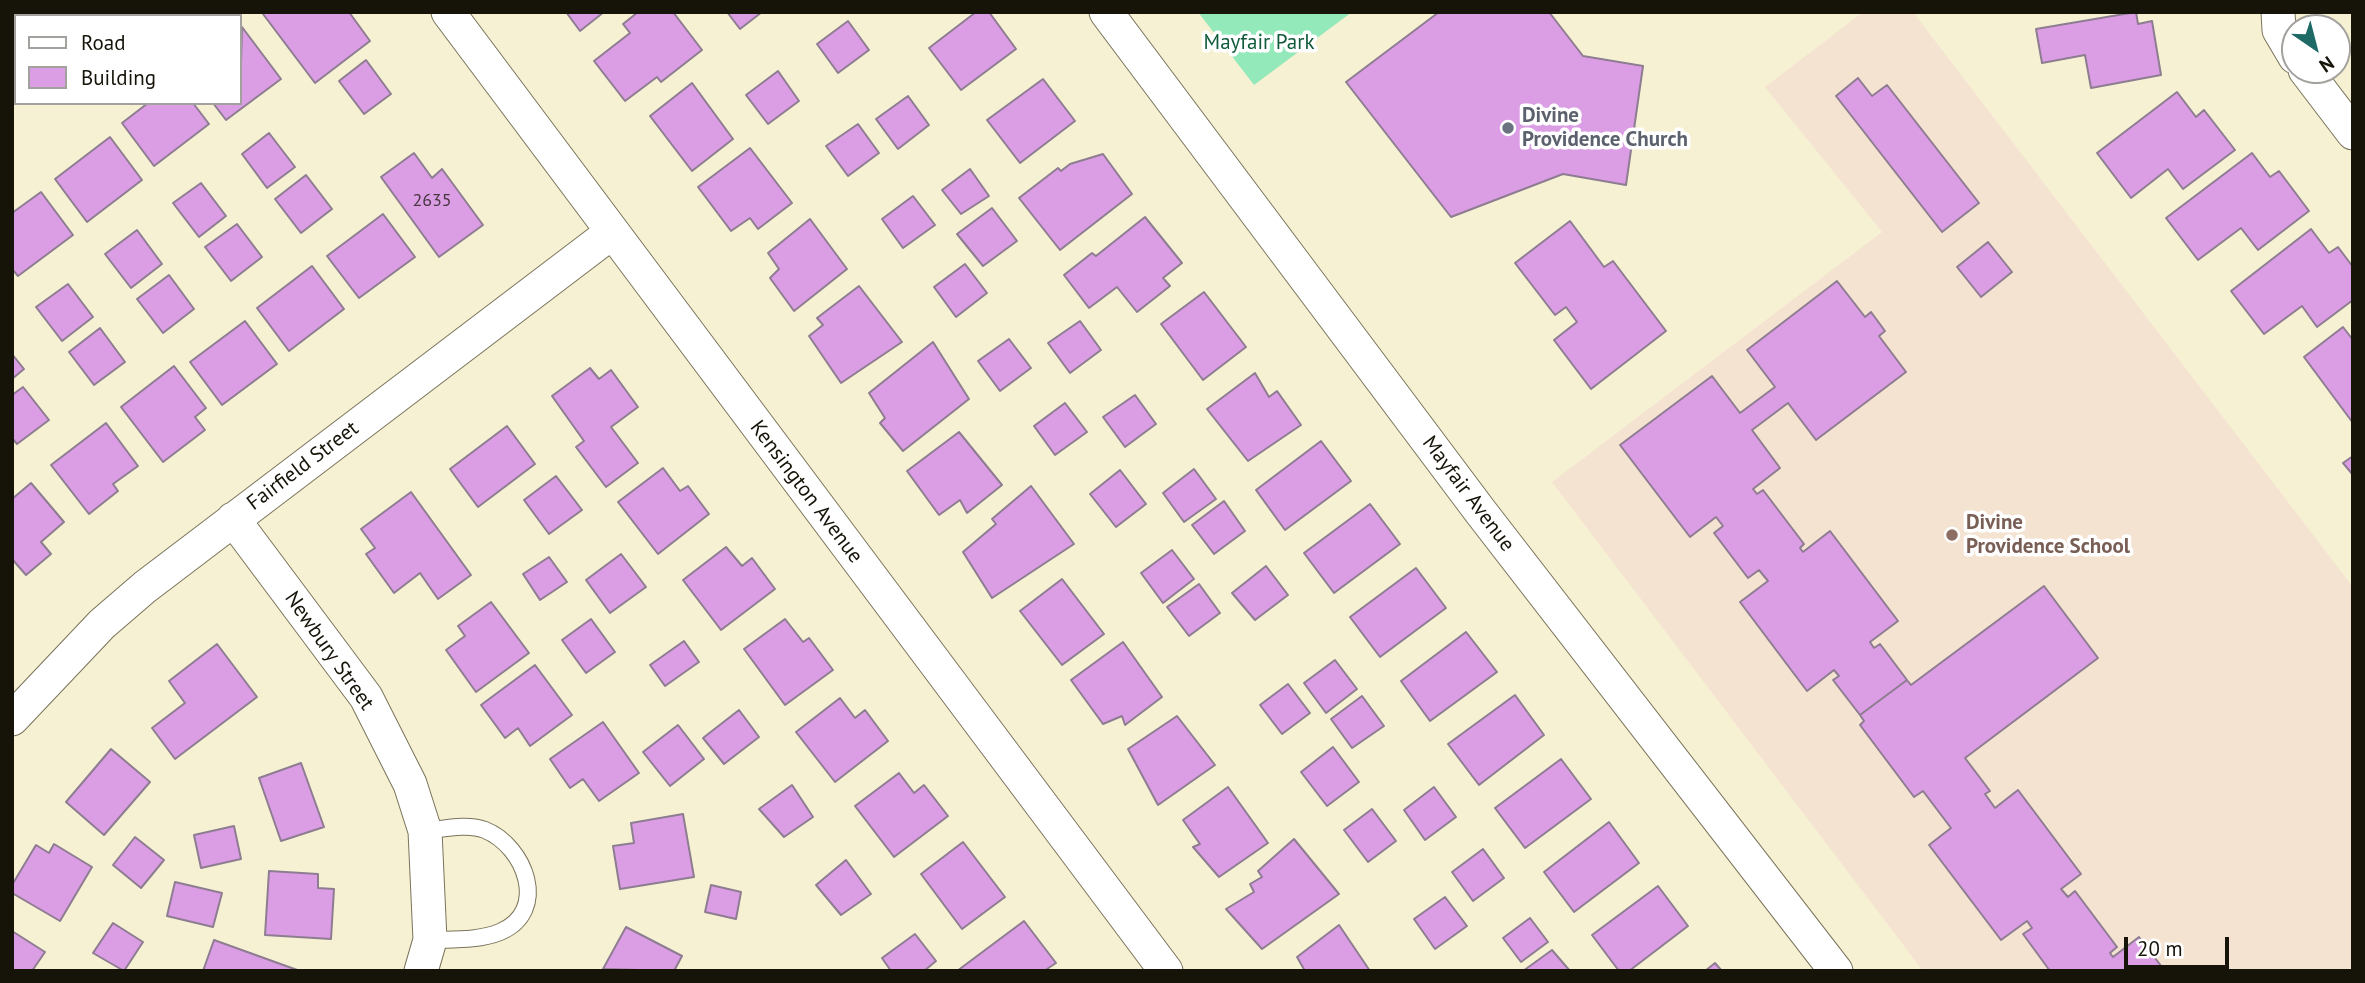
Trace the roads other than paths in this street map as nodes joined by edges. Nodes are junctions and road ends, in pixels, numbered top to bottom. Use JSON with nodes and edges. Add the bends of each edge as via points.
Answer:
{"nodes":[{"id":1,"x":448,"y":12,"type":"edge"},
{"id":2,"x":1106,"y":12,"type":"edge"},
{"id":3,"x":2278,"y":13,"type":"edge"},
{"id":4,"x":2281,"y":33,"type":"edge"},
{"id":5,"x":2316,"y":84,"type":"edge"},
{"id":6,"x":2353,"y":133,"type":"edge"},
{"id":7,"x":611,"y":233,"type":"junction"},
{"id":8,"x":233,"y":519,"type":"junction"},
{"id":9,"x":12,"y":719,"type":"edge"},
{"id":10,"x":425,"y":831,"type":"junction"},
{"id":11,"x":425,"y":955,"type":"edge"},
{"id":12,"x":1166,"y":971,"type":"edge"},
{"id":13,"x":1836,"y":971,"type":"edge"}],
"edges":[{"from":1,"to":7,"type":"street","name":"Kensington Avenue"},
{"from":2,"to":13,"type":"street","name":"Mayfair Avenue","via":[[1480,511]]},
{"from":3,"to":4,"type":"street"},
{"from":5,"to":6,"type":"street"},
{"from":7,"to":8,"type":"street","name":"Fairfield Street"},
{"from":7,"to":12,"type":"street","name":"Kensington Avenue"},
{"from":8,"to":9,"type":"street","name":"Fairfield Street","via":[[103,624]]},
{"from":8,"to":10,"type":"street","name":"Newbury Street","via":[[366,697],[410,784]]},
{"from":10,"to":11,"type":"street","name":"Newbury Street"},
{"from":10,"to":11,"type":"lane","name":"Newbury Street","via":[[484,829],[509,846],[523,866],[528,884],[525,904],[513,923]]}]}
